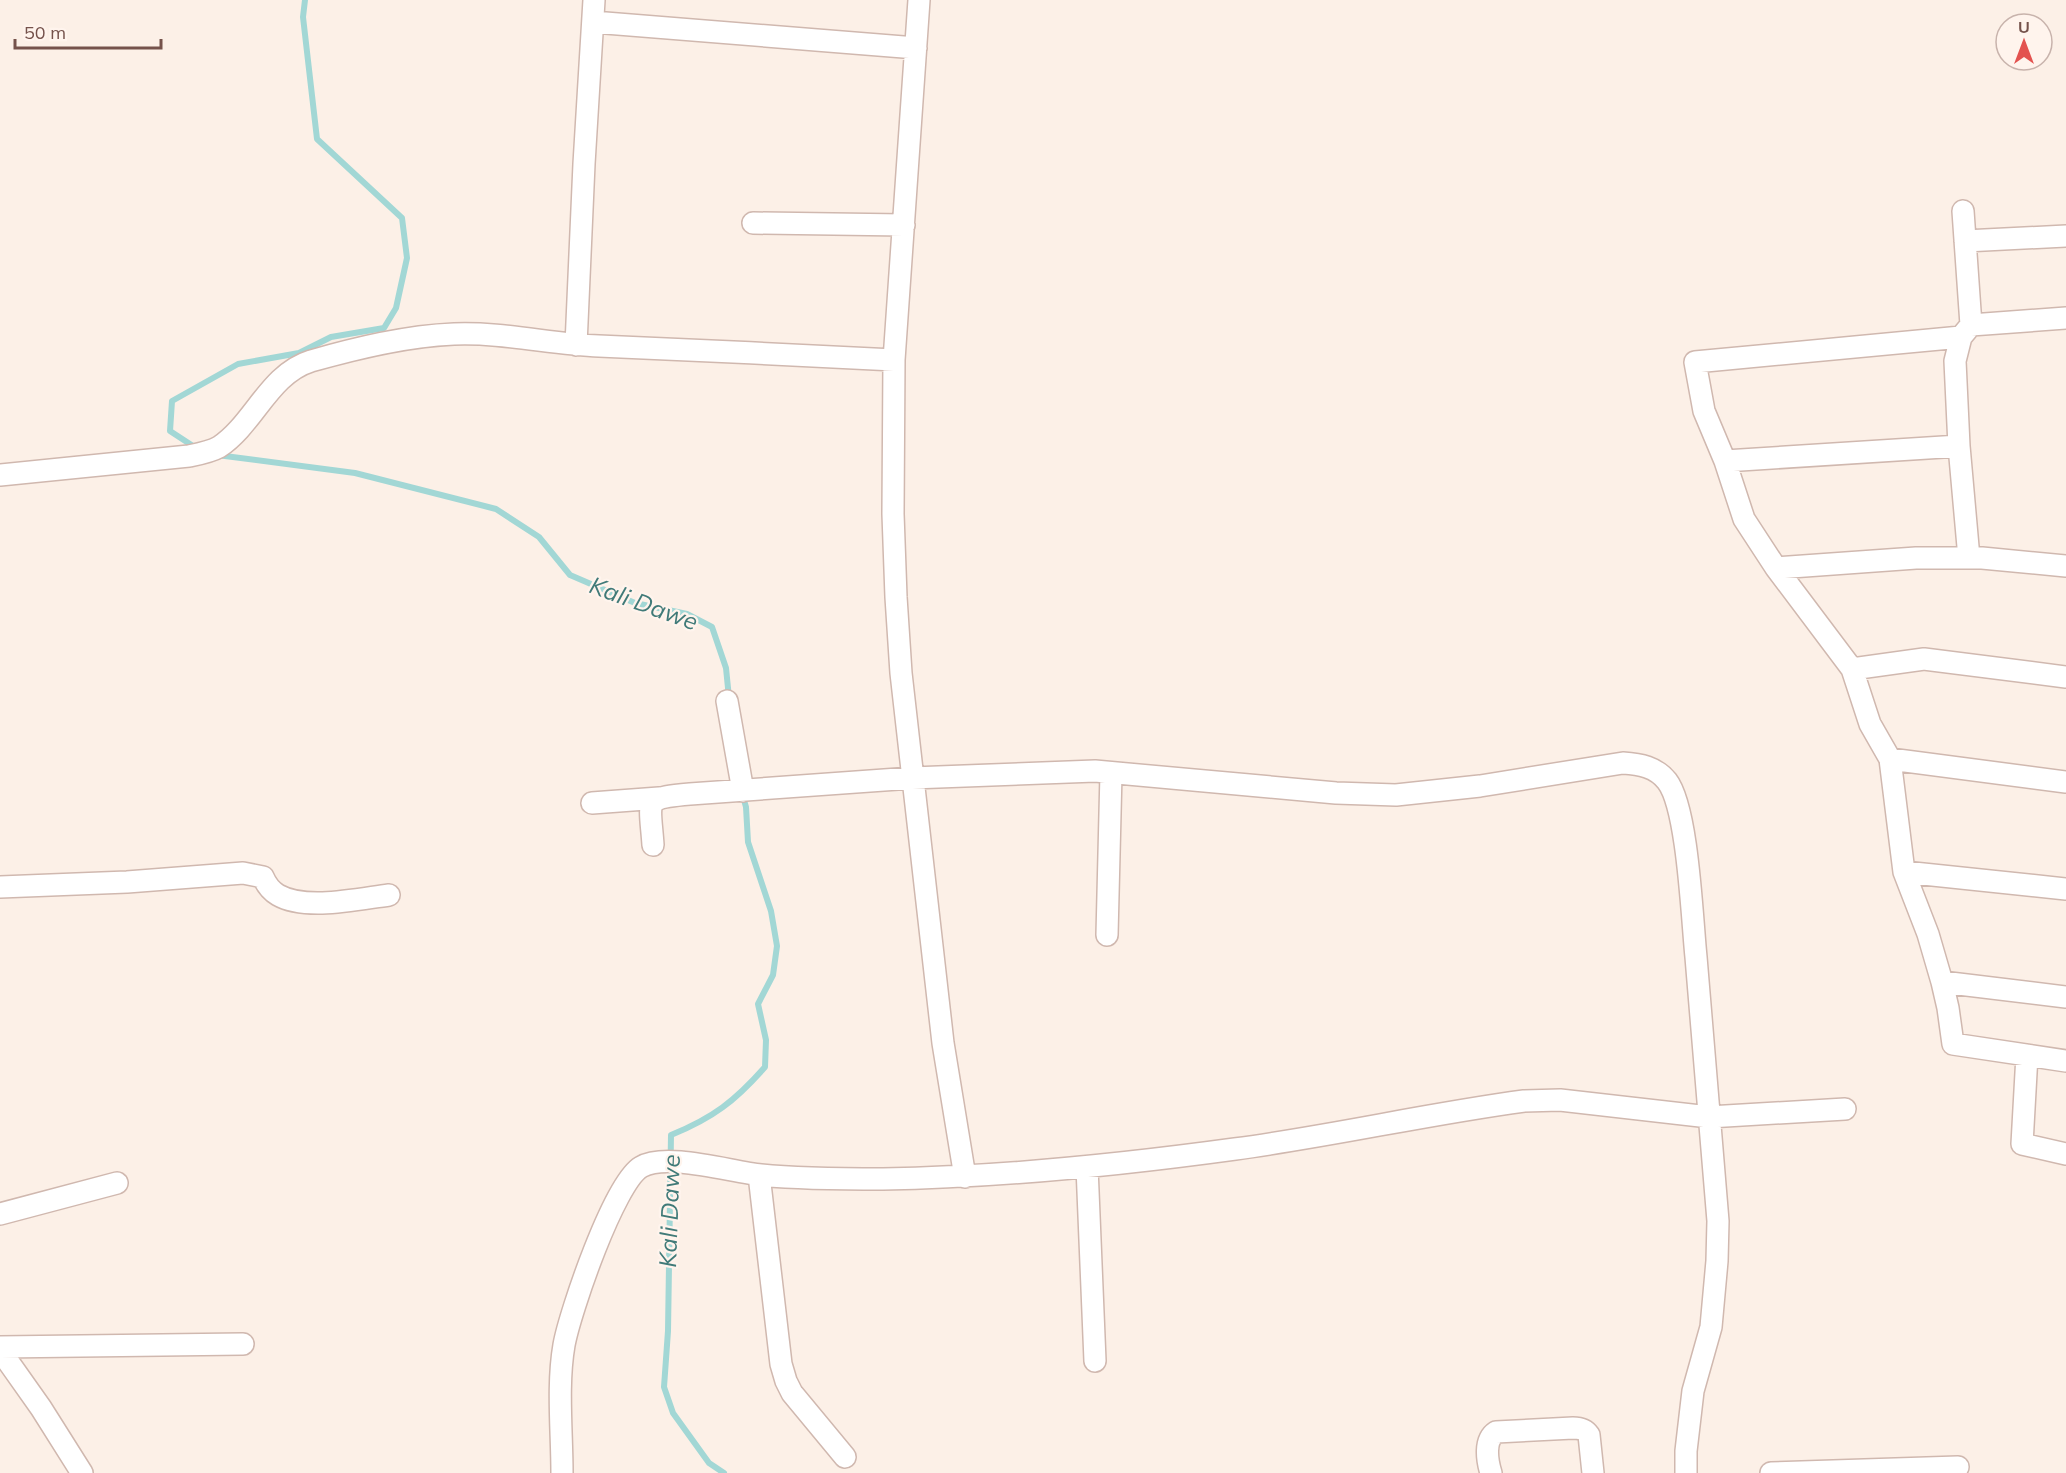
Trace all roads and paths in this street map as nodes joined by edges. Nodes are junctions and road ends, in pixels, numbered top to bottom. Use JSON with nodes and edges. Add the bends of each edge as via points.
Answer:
{"nodes":[{"id":1,"x":594,"y":0,"type":"edge"},
{"id":2,"x":920,"y":0,"type":"edge"},
{"id":3,"x":593,"y":22,"type":"junction"},
{"id":4,"x":916,"y":48,"type":"junction"},
{"id":5,"x":1963,"y":212,"type":"dead end"},
{"id":6,"x":753,"y":223,"type":"dead end"},
{"id":7,"x":904,"y":225,"type":"junction"},
{"id":8,"x":2066,"y":236,"type":"edge"},
{"id":9,"x":1965,"y":241,"type":"junction"},
{"id":10,"x":2066,"y":318,"type":"edge"},
{"id":11,"x":1966,"y":331,"type":"junction"},
{"id":12,"x":576,"y":345,"type":"junction"},
{"id":13,"x":894,"y":360,"type":"junction"},
{"id":14,"x":1959,"y":446,"type":"junction"},
{"id":15,"x":1725,"y":461,"type":"junction"},
{"id":16,"x":0,"y":475,"type":"edge"},
{"id":17,"x":1969,"y":558,"type":"junction"},
{"id":18,"x":2066,"y":567,"type":"edge"},
{"id":19,"x":1776,"y":568,"type":"junction"},
{"id":20,"x":1852,"y":669,"type":"junction"},
{"id":21,"x":2066,"y":677,"type":"edge"},
{"id":22,"x":727,"y":701,"type":"dead end"},
{"id":23,"x":1890,"y":759,"type":"junction"},
{"id":24,"x":1111,"y":773,"type":"junction"},
{"id":25,"x":912,"y":778,"type":"junction"},
{"id":26,"x":2066,"y":782,"type":"edge"},
{"id":27,"x":742,"y":791,"type":"junction"},
{"id":28,"x":659,"y":798,"type":"junction"},
{"id":29,"x":592,"y":803,"type":"dead end"},
{"id":30,"x":652,"y":845,"type":"dead end"},
{"id":31,"x":1904,"y":872,"type":"junction"},
{"id":32,"x":0,"y":887,"type":"edge"},
{"id":33,"x":2066,"y":889,"type":"edge"},
{"id":34,"x":389,"y":895,"type":"dead end"},
{"id":35,"x":1107,"y":935,"type":"dead end"},
{"id":36,"x":1942,"y":982,"type":"junction"},
{"id":37,"x":2066,"y":997,"type":"edge"},
{"id":38,"x":2027,"y":1055,"type":"junction"},
{"id":39,"x":2066,"y":1061,"type":"edge"},
{"id":40,"x":1845,"y":1109,"type":"dead end"},
{"id":41,"x":1709,"y":1117,"type":"junction"},
{"id":42,"x":2066,"y":1154,"type":"edge"},
{"id":43,"x":1087,"y":1167,"type":"junction"},
{"id":44,"x":759,"y":1175,"type":"junction"},
{"id":45,"x":965,"y":1177,"type":"junction"},
{"id":46,"x":117,"y":1183,"type":"dead end"},
{"id":47,"x":0,"y":1214,"type":"edge"},
{"id":48,"x":243,"y":1344,"type":"dead end"},
{"id":49,"x":0,"y":1349,"type":"edge"},
{"id":50,"x":1095,"y":1361,"type":"dead end"},
{"id":51,"x":845,"y":1456,"type":"dead end"},
{"id":52,"x":1958,"y":1467,"type":"dead end"},
{"id":53,"x":82,"y":1473,"type":"edge"},
{"id":54,"x":562,"y":1473,"type":"edge"},
{"id":55,"x":1491,"y":1473,"type":"edge"},
{"id":56,"x":1593,"y":1473,"type":"edge"},
{"id":57,"x":1686,"y":1473,"type":"edge"},
{"id":58,"x":1771,"y":1473,"type":"edge"}],
"edges":[{"from":1,"to":3,"type":"street"},
{"from":2,"to":4,"type":"street"},
{"from":3,"to":4,"type":"street"},
{"from":3,"to":12,"type":"street"},
{"from":4,"to":7,"type":"street"},
{"from":5,"to":9,"type":"street"},
{"from":6,"to":7,"type":"street"},
{"from":7,"to":13,"type":"street"},
{"from":8,"to":9,"type":"street"},
{"from":9,"to":11,"type":"street"},
{"from":10,"to":11,"type":"street"},
{"from":11,"to":14,"type":"street","via":[[1955,361]]},
{"from":11,"to":15,"type":"street","via":[[1695,362],[1704,411]]},
{"from":12,"to":13,"type":"street"},
{"from":12,"to":16,"type":"street","via":[[455,334],[388,342],[294,369],[218,447],[189,456]]},
{"from":13,"to":25,"type":"street","via":[[896,597]]},
{"from":14,"to":15,"type":"street"},
{"from":14,"to":17,"type":"street"},
{"from":15,"to":19,"type":"street","via":[[1744,519]]},
{"from":17,"to":18,"type":"street"},
{"from":17,"to":19,"type":"street"},
{"from":19,"to":20,"type":"street"},
{"from":20,"to":21,"type":"street","via":[[1924,659]]},
{"from":20,"to":23,"type":"street","via":[[1870,724]]},
{"from":22,"to":27,"type":"street"},
{"from":23,"to":26,"type":"street"},
{"from":23,"to":31,"type":"street"},
{"from":24,"to":25,"type":"street"},
{"from":24,"to":35,"type":"street"},
{"from":24,"to":41,"type":"street","via":[[1369,796],[1429,793],[1623,763],[1654,770],[1667,781],[1680,812]]},
{"from":25,"to":27,"type":"street"},
{"from":25,"to":45,"type":"street","via":[[943,1043]]},
{"from":27,"to":28,"type":"street"},
{"from":28,"to":29,"type":"street"},
{"from":28,"to":30,"type":"street","via":[[651,808]]},
{"from":31,"to":33,"type":"street"},
{"from":31,"to":36,"type":"street"},
{"from":32,"to":34,"type":"street","via":[[243,873],[263,877],[276,894],[300,902]]},
{"from":36,"to":37,"type":"street"},
{"from":36,"to":38,"type":"street","via":[[1953,1044]]},
{"from":38,"to":39,"type":"street"},
{"from":38,"to":42,"type":"street","via":[[2022,1144]]},
{"from":40,"to":41,"type":"street"},
{"from":41,"to":43,"type":"street","via":[[1560,1100],[1524,1101],[1238,1149]]},
{"from":41,"to":57,"type":"street","via":[[1718,1221],[1717,1261],[1711,1328],[1693,1391]]},
{"from":43,"to":45,"type":"street"},
{"from":43,"to":50,"type":"street"},
{"from":44,"to":45,"type":"street","via":[[824,1180]]},
{"from":44,"to":51,"type":"street","via":[[786,1381]]},
{"from":44,"to":54,"type":"street","via":[[659,1162],[633,1174],[607,1220],[589,1264],[564,1344]]},
{"from":46,"to":47,"type":"street"},
{"from":48,"to":49,"type":"street"},
{"from":49,"to":53,"type":"street"},
{"from":52,"to":58,"type":"street"},
{"from":55,"to":56,"type":"street","via":[[1489,1442],[1496,1432],[1573,1428],[1581,1428],[1588,1435]]}]}
